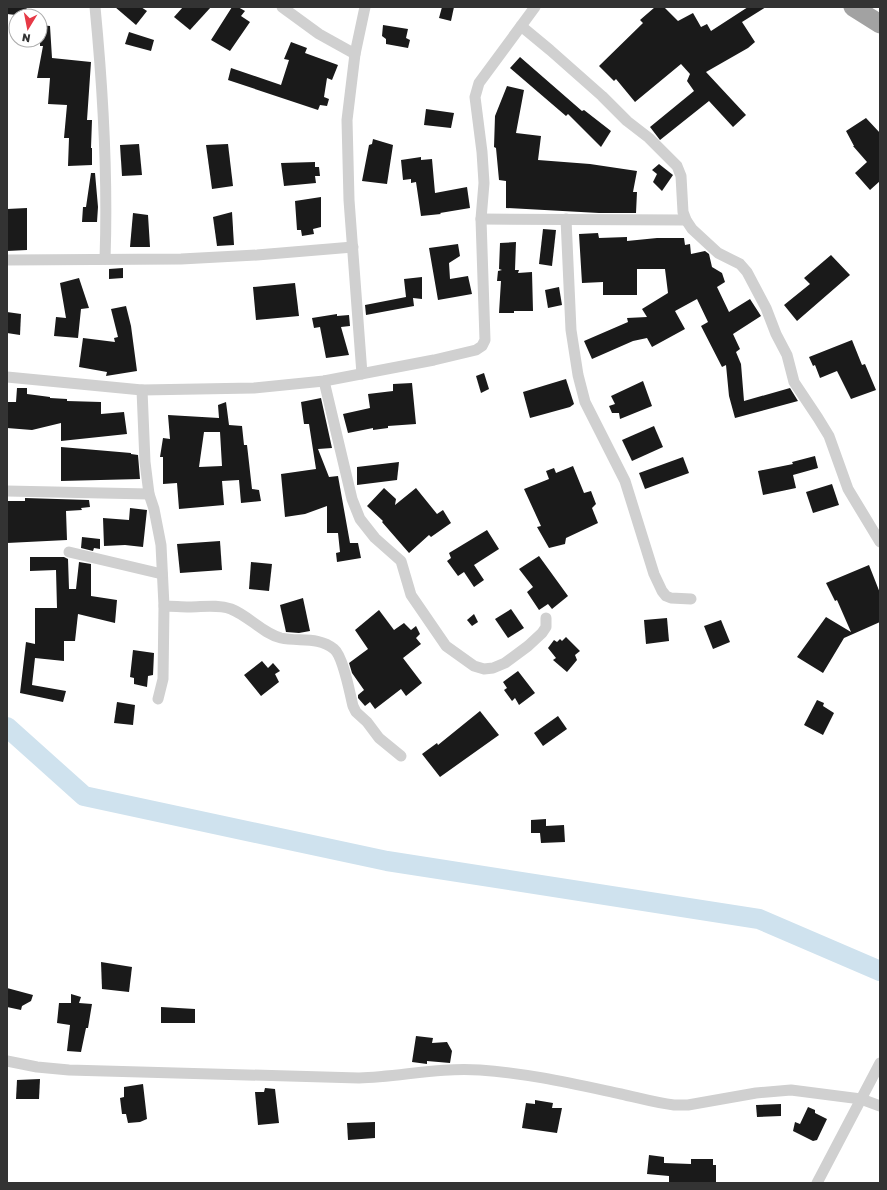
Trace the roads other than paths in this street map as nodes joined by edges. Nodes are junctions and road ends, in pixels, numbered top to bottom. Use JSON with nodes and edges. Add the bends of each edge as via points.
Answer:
{"nodes":[{"id":1,"x":95,"y":7,"type":"edge"},
{"id":2,"x":282,"y":7,"type":"edge"},
{"id":3,"x":365,"y":7,"type":"edge"},
{"id":4,"x":535,"y":7,"type":"edge"},
{"id":5,"x":853,"y":7,"type":"edge"},
{"id":6,"x":880,"y":24,"type":"edge"},
{"id":7,"x":521,"y":26,"type":"junction"},
{"id":8,"x":355,"y":54,"type":"junction"},
{"id":9,"x":481,"y":219,"type":"junction"},
{"id":10,"x":566,"y":219,"type":"junction"},
{"id":11,"x":686,"y":220,"type":"junction"},
{"id":12,"x":353,"y":247,"type":"junction"},
{"id":13,"x":104,"y":259,"type":"junction"},
{"id":14,"x":7,"y":260,"type":"edge"},
{"id":15,"x":362,"y":374,"type":"junction"},
{"id":16,"x":7,"y":377,"type":"edge"},
{"id":17,"x":324,"y":380,"type":"junction"},
{"id":18,"x":142,"y":390,"type":"junction"},
{"id":19,"x":7,"y":491,"type":"edge"},
{"id":20,"x":149,"y":494,"type":"junction"},
{"id":21,"x":880,"y":542,"type":"edge"},
{"id":22,"x":69,"y":552,"type":"dead end"},
{"id":23,"x":162,"y":574,"type":"junction"},
{"id":24,"x":691,"y":599,"type":"dead end"},
{"id":25,"x":164,"y":606,"type":"junction"},
{"id":26,"x":546,"y":618,"type":"dead end"},
{"id":27,"x":158,"y":699,"type":"dead end"},
{"id":28,"x":401,"y":756,"type":"dead end"},
{"id":29,"x":7,"y":1061,"type":"edge"},
{"id":30,"x":880,"y":1063,"type":"edge"},
{"id":31,"x":861,"y":1099,"type":"junction"},
{"id":32,"x":880,"y":1106,"type":"edge"},
{"id":33,"x":817,"y":1183,"type":"edge"}],
"edges":[{"from":1,"to":13,"type":"street","via":[[106,192]]},
{"from":2,"to":8,"type":"street","via":[[319,34]]},
{"from":3,"to":8,"type":"street"},
{"from":4,"to":7,"type":"street"},
{"from":5,"to":6,"type":"highway"},
{"from":7,"to":9,"type":"street","via":[[476,90],[484,183]]},
{"from":7,"to":11,"type":"street","via":[[579,75],[677,166],[681,176],[683,212]]},
{"from":8,"to":12,"type":"street","via":[[347,120]]},
{"from":9,"to":10,"type":"street"},
{"from":9,"to":15,"type":"street","via":[[485,340],[482,346],[476,350],[434,360]]},
{"from":10,"to":11,"type":"street"},
{"from":10,"to":24,"type":"street","via":[[571,330],[585,402],[626,481],[654,574],[662,591],[671,598]]},
{"from":11,"to":21,"type":"street","via":[[718,253],[740,264],[747,272],[787,354],[794,382],[830,436],[848,489]]},
{"from":12,"to":13,"type":"street","via":[[181,259]]},
{"from":12,"to":15,"type":"street"},
{"from":13,"to":14,"type":"street"},
{"from":15,"to":17,"type":"street"},
{"from":16,"to":18,"type":"street"},
{"from":17,"to":18,"type":"street","via":[[254,388]]},
{"from":17,"to":26,"type":"street","via":[[352,499],[360,519],[375,538],[401,561],[411,595],[446,646],[474,666],[493,668],[505,663],[542,633],[546,627]]},
{"from":18,"to":20,"type":"street"},
{"from":19,"to":20,"type":"street"},
{"from":20,"to":23,"type":"street","via":[[160,538]]},
{"from":22,"to":23,"type":"street"},
{"from":23,"to":25,"type":"street"},
{"from":25,"to":27,"type":"street","via":[[163,679]]},
{"from":25,"to":28,"type":"street","via":[[218,606],[242,614],[260,628],[281,638],[325,643],[339,655],[356,712],[379,738]]},
{"from":29,"to":31,"type":"street","via":[[69,1070],[358,1078],[453,1069],[480,1070],[568,1083],[674,1105],[781,1090]]},
{"from":30,"to":31,"type":"street"},
{"from":31,"to":32,"type":"street"},
{"from":31,"to":33,"type":"street"}]}
